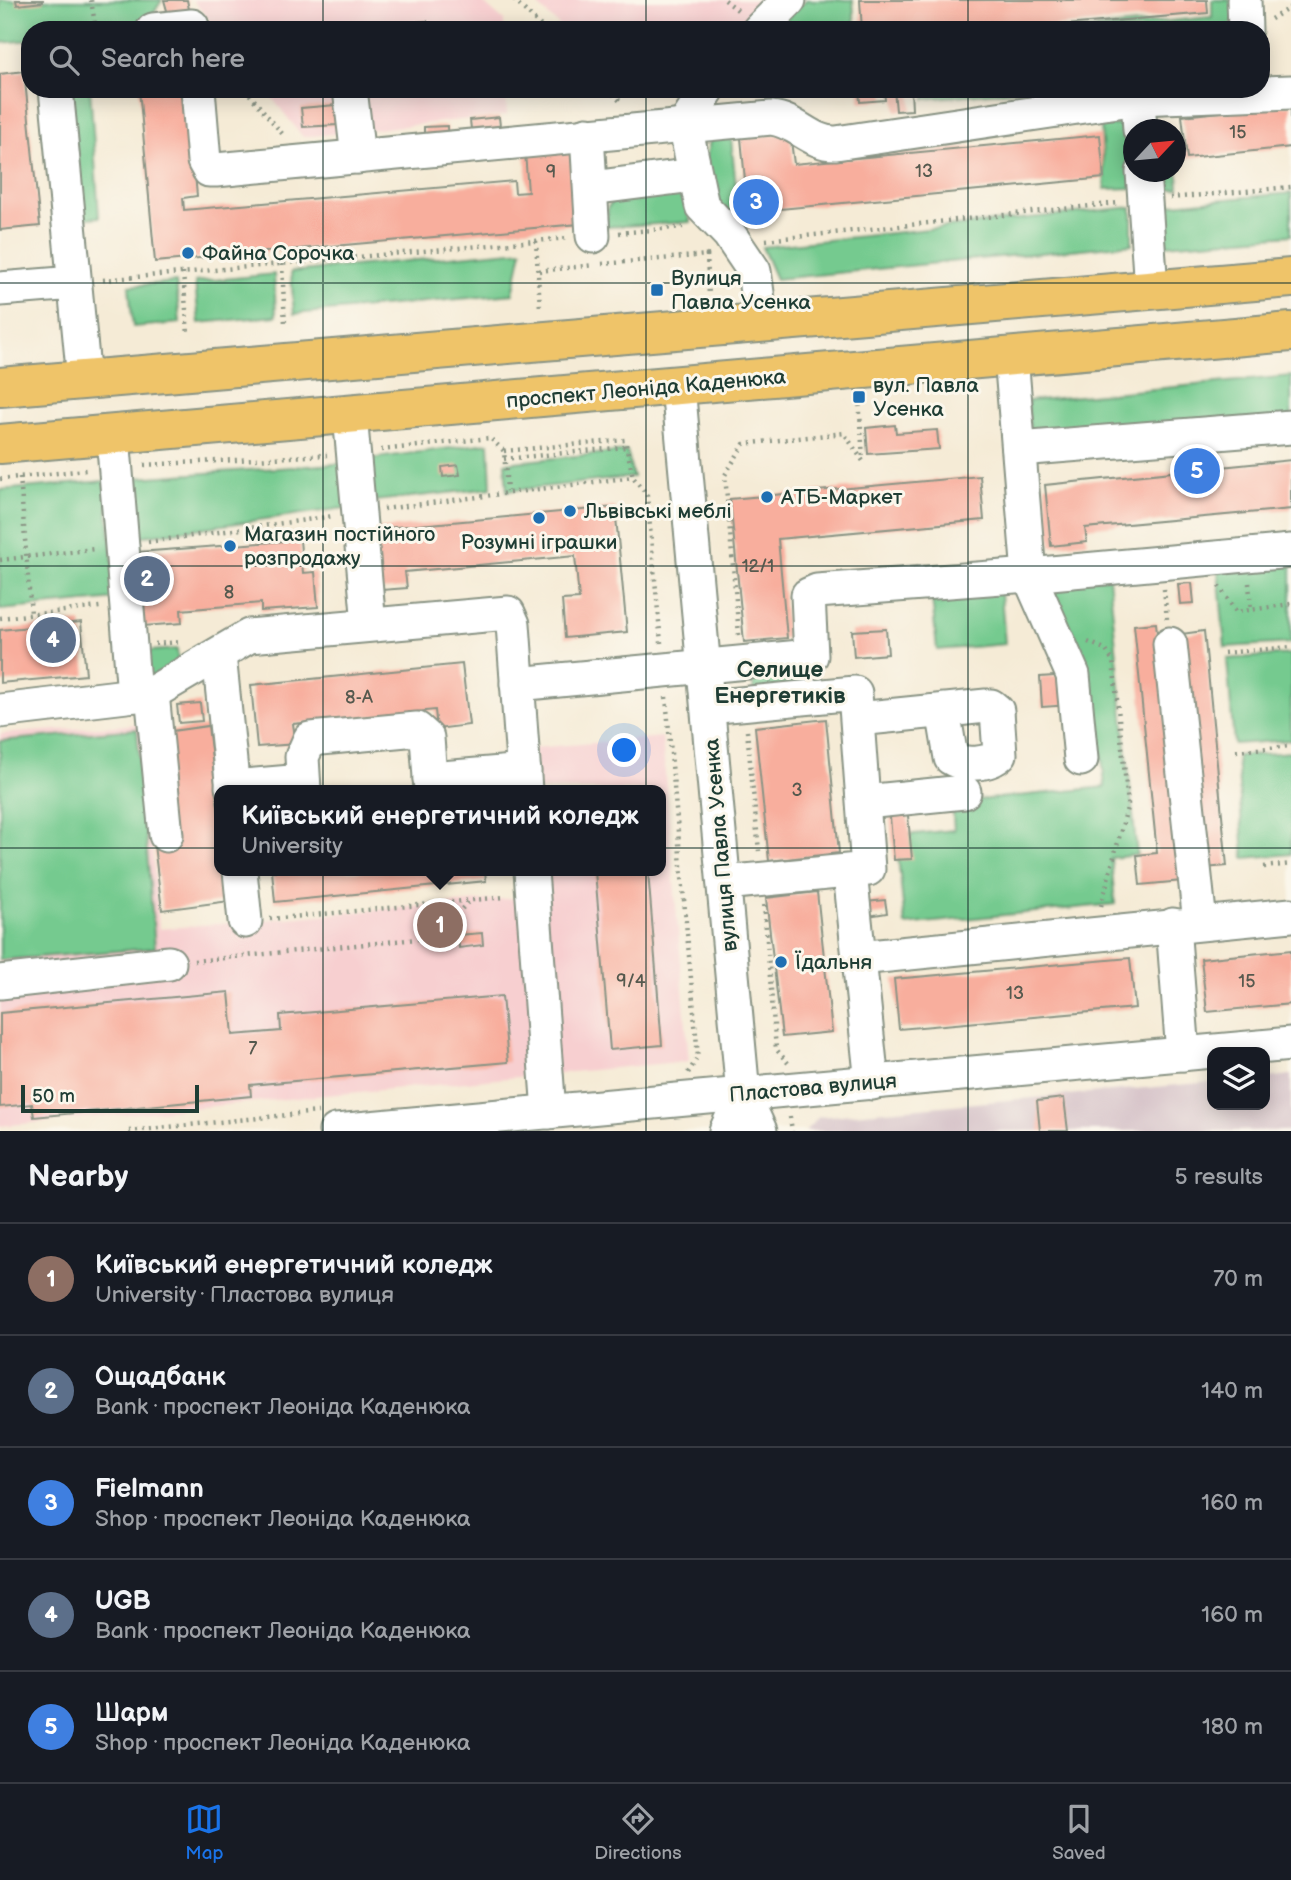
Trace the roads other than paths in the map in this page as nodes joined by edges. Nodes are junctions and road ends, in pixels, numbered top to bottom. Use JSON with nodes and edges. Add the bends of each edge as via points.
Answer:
{"nodes":[{"id":1,"x":789,"y":0,"type":"edge"},
{"id":2,"x":1244,"y":0,"type":"edge"},
{"id":3,"x":768,"y":21,"type":"edge"},
{"id":4,"x":1245,"y":21,"type":"edge"},
{"id":5,"x":1291,"y":92,"type":"edge"},
{"id":6,"x":1270,"y":94,"type":"edge"},
{"id":7,"x":57,"y":98,"type":"edge"},
{"id":8,"x":199,"y":98,"type":"edge"},
{"id":9,"x":351,"y":98,"type":"edge"},
{"id":10,"x":702,"y":98,"type":"edge"},
{"id":11,"x":1228,"y":98,"type":"edge"},
{"id":12,"x":1143,"y":106,"type":"edge"},
{"id":13,"x":685,"y":125,"type":"junction"},
{"id":14,"x":587,"y":134,"type":"junction"},
{"id":15,"x":358,"y":157,"type":"junction"},
{"id":16,"x":694,"y":175,"type":"junction"},
{"id":17,"x":1144,"y":186,"type":"edge"},
{"id":18,"x":591,"y":188,"type":"junction"},
{"id":19,"x":593,"y":236,"type":"road end"},
{"id":20,"x":1291,"y":278,"type":"edge"},
{"id":21,"x":74,"y":283,"type":"junction"},
{"id":22,"x":0,"y":289,"type":"edge"},
{"id":23,"x":1151,"y":289,"type":"junction"},
{"id":24,"x":761,"y":323,"type":"junction"},
{"id":25,"x":1291,"y":332,"type":"edge"},
{"id":26,"x":1011,"y":356,"type":"junction"},
{"id":27,"x":84,"y":380,"type":"junction"},
{"id":28,"x":678,"y":386,"type":"junction"},
{"id":29,"x":0,"y":387,"type":"edge"},
{"id":30,"x":350,"y":415,"type":"junction"},
{"id":31,"x":1291,"y":427,"type":"edge"},
{"id":32,"x":0,"y":444,"type":"edge"},
{"id":33,"x":1018,"y":449,"type":"junction"},
{"id":34,"x":114,"y":451,"type":"junction"},
{"id":35,"x":1291,"y":551,"type":"edge"},
{"id":36,"x":1029,"y":575,"type":"junction"},
{"id":37,"x":369,"y":624,"type":"junction"},
{"id":38,"x":1170,"y":644,"type":"road end"},
{"id":39,"x":219,"y":655,"type":"junction"},
{"id":40,"x":705,"y":664,"type":"junction"},
{"id":41,"x":517,"y":684,"type":"junction"},
{"id":42,"x":143,"y":694,"type":"junction"},
{"id":43,"x":708,"y":707,"type":"junction"},
{"id":44,"x":943,"y":710,"type":"dead end"},
{"id":45,"x":0,"y":711,"type":"edge"},
{"id":46,"x":858,"y":719,"type":"junction"},
{"id":47,"x":1081,"y":759,"type":"dead end"},
{"id":48,"x":524,"y":780,"type":"edge"},
{"id":49,"x":431,"y":784,"type":"edge"},
{"id":50,"x":232,"y":785,"type":"edge"},
{"id":51,"x":303,"y":785,"type":"edge"},
{"id":52,"x":964,"y":792,"type":"dead end"},
{"id":53,"x":865,"y":802,"type":"junction"},
{"id":54,"x":166,"y":835,"type":"dead end"},
{"id":55,"x":850,"y":872,"type":"junction"},
{"id":56,"x":240,"y":876,"type":"edge"},
{"id":57,"x":532,"y":883,"type":"edge"},
{"id":58,"x":724,"y":883,"type":"junction"},
{"id":59,"x":1291,"y":915,"type":"edge"},
{"id":60,"x":245,"y":921,"type":"road end"},
{"id":61,"x":1186,"y":924,"type":"junction"},
{"id":62,"x":859,"y":958,"type":"junction"},
{"id":63,"x":169,"y":963,"type":"road end"},
{"id":64,"x":0,"y":982,"type":"edge"},
{"id":65,"x":1291,"y":1044,"type":"edge"},
{"id":66,"x":1183,"y":1054,"type":"junction"},
{"id":67,"x":872,"y":1083,"type":"junction"},
{"id":68,"x":743,"y":1094,"type":"junction"},
{"id":69,"x":548,"y":1112,"type":"junction"},
{"id":70,"x":336,"y":1131,"type":"edge"},
{"id":71,"x":726,"y":1131,"type":"edge"},
{"id":72,"x":760,"y":1131,"type":"edge"}],
"edges":[{"from":1,"to":3,"type":"street"},
{"from":2,"to":4,"type":"street"},
{"from":5,"to":6,"type":"street"},
{"from":7,"to":21,"type":"street"},
{"from":8,"to":15,"type":"street","via":[[204,161],[209,170]]},
{"from":9,"to":15,"type":"street"},
{"from":10,"to":13,"type":"street"},
{"from":11,"to":12,"type":"street"},
{"from":12,"to":13,"type":"street","via":[[836,143],[821,141],[779,119]]},
{"from":13,"to":14,"type":"street"},
{"from":13,"to":16,"type":"street"},
{"from":14,"to":15,"type":"street"},
{"from":14,"to":18,"type":"street"},
{"from":16,"to":18,"type":"street"},
{"from":16,"to":24,"type":"street","via":[[721,249],[754,271]]},
{"from":17,"to":23,"type":"street"},
{"from":18,"to":19,"type":"street"},
{"from":20,"to":23,"type":"highway"},
{"from":21,"to":22,"type":"street"},
{"from":21,"to":27,"type":"street"},
{"from":23,"to":24,"type":"highway"},
{"from":24,"to":27,"type":"highway"},
{"from":25,"to":26,"type":"highway","name":"проспект Леоніда Каденюка"},
{"from":26,"to":28,"type":"highway","name":"проспект Леоніда Каденюка"},
{"from":26,"to":33,"type":"street"},
{"from":27,"to":29,"type":"highway"},
{"from":28,"to":30,"type":"highway","name":"проспект Леоніда Каденюка"},
{"from":28,"to":40,"type":"street","name":"вулиця Павла Усенка"},
{"from":30,"to":34,"type":"highway","name":"проспект Леоніда Каденюка"},
{"from":30,"to":37,"type":"street"},
{"from":31,"to":33,"type":"street"},
{"from":32,"to":34,"type":"highway","name":"проспект Леоніда Каденюка"},
{"from":33,"to":36,"type":"street"},
{"from":34,"to":42,"type":"street","via":[[127,604]]},
{"from":35,"to":36,"type":"street"},
{"from":36,"to":40,"type":"street","via":[[811,592],[811,656]]},
{"from":36,"to":47,"type":"street","via":[[1073,675]]},
{"from":37,"to":39,"type":"street","via":[[249,636]]},
{"from":37,"to":41,"type":"street","via":[[508,613],[513,624]]},
{"from":38,"to":61,"type":"street"},
{"from":39,"to":42,"type":"street"},
{"from":39,"to":50,"type":"street"},
{"from":40,"to":41,"type":"street"},
{"from":40,"to":43,"type":"street","name":"вулиця Павла Усенка"},
{"from":41,"to":48,"type":"street"},
{"from":42,"to":45,"type":"street"},
{"from":42,"to":54,"type":"street"},
{"from":43,"to":46,"type":"street","via":[[855,693]]},
{"from":43,"to":58,"type":"street","name":"вулиця Павла Усенка"},
{"from":44,"to":46,"type":"street"},
{"from":46,"to":53,"type":"street"},
{"from":48,"to":49,"type":"street"},
{"from":49,"to":51,"type":"street","via":[[427,738],[417,729],[310,739],[302,757]]},
{"from":52,"to":53,"type":"street"},
{"from":53,"to":55,"type":"street","via":[[870,867]]},
{"from":55,"to":58,"type":"street"},
{"from":55,"to":62,"type":"street"},
{"from":56,"to":60,"type":"street"},
{"from":57,"to":69,"type":"street"},
{"from":58,"to":68,"type":"street","name":"вулиця Павла Усенка"},
{"from":59,"to":61,"type":"street"},
{"from":61,"to":62,"type":"street"},
{"from":61,"to":66,"type":"street"},
{"from":62,"to":67,"type":"street"},
{"from":63,"to":64,"type":"street"},
{"from":65,"to":66,"type":"street","name":"Пластова вулиця"},
{"from":66,"to":67,"type":"street","name":"Пластова вулиця"},
{"from":67,"to":68,"type":"street","name":"Пластова вулиця"},
{"from":68,"to":69,"type":"street","name":"Пластова вулиця"},
{"from":68,"to":71,"type":"street","name":"вулиця Павла Усенка"},
{"from":68,"to":72,"type":"street","name":"вулиця Павла Усенка"},
{"from":69,"to":70,"type":"street","name":"Пластова вулиця"}]}
